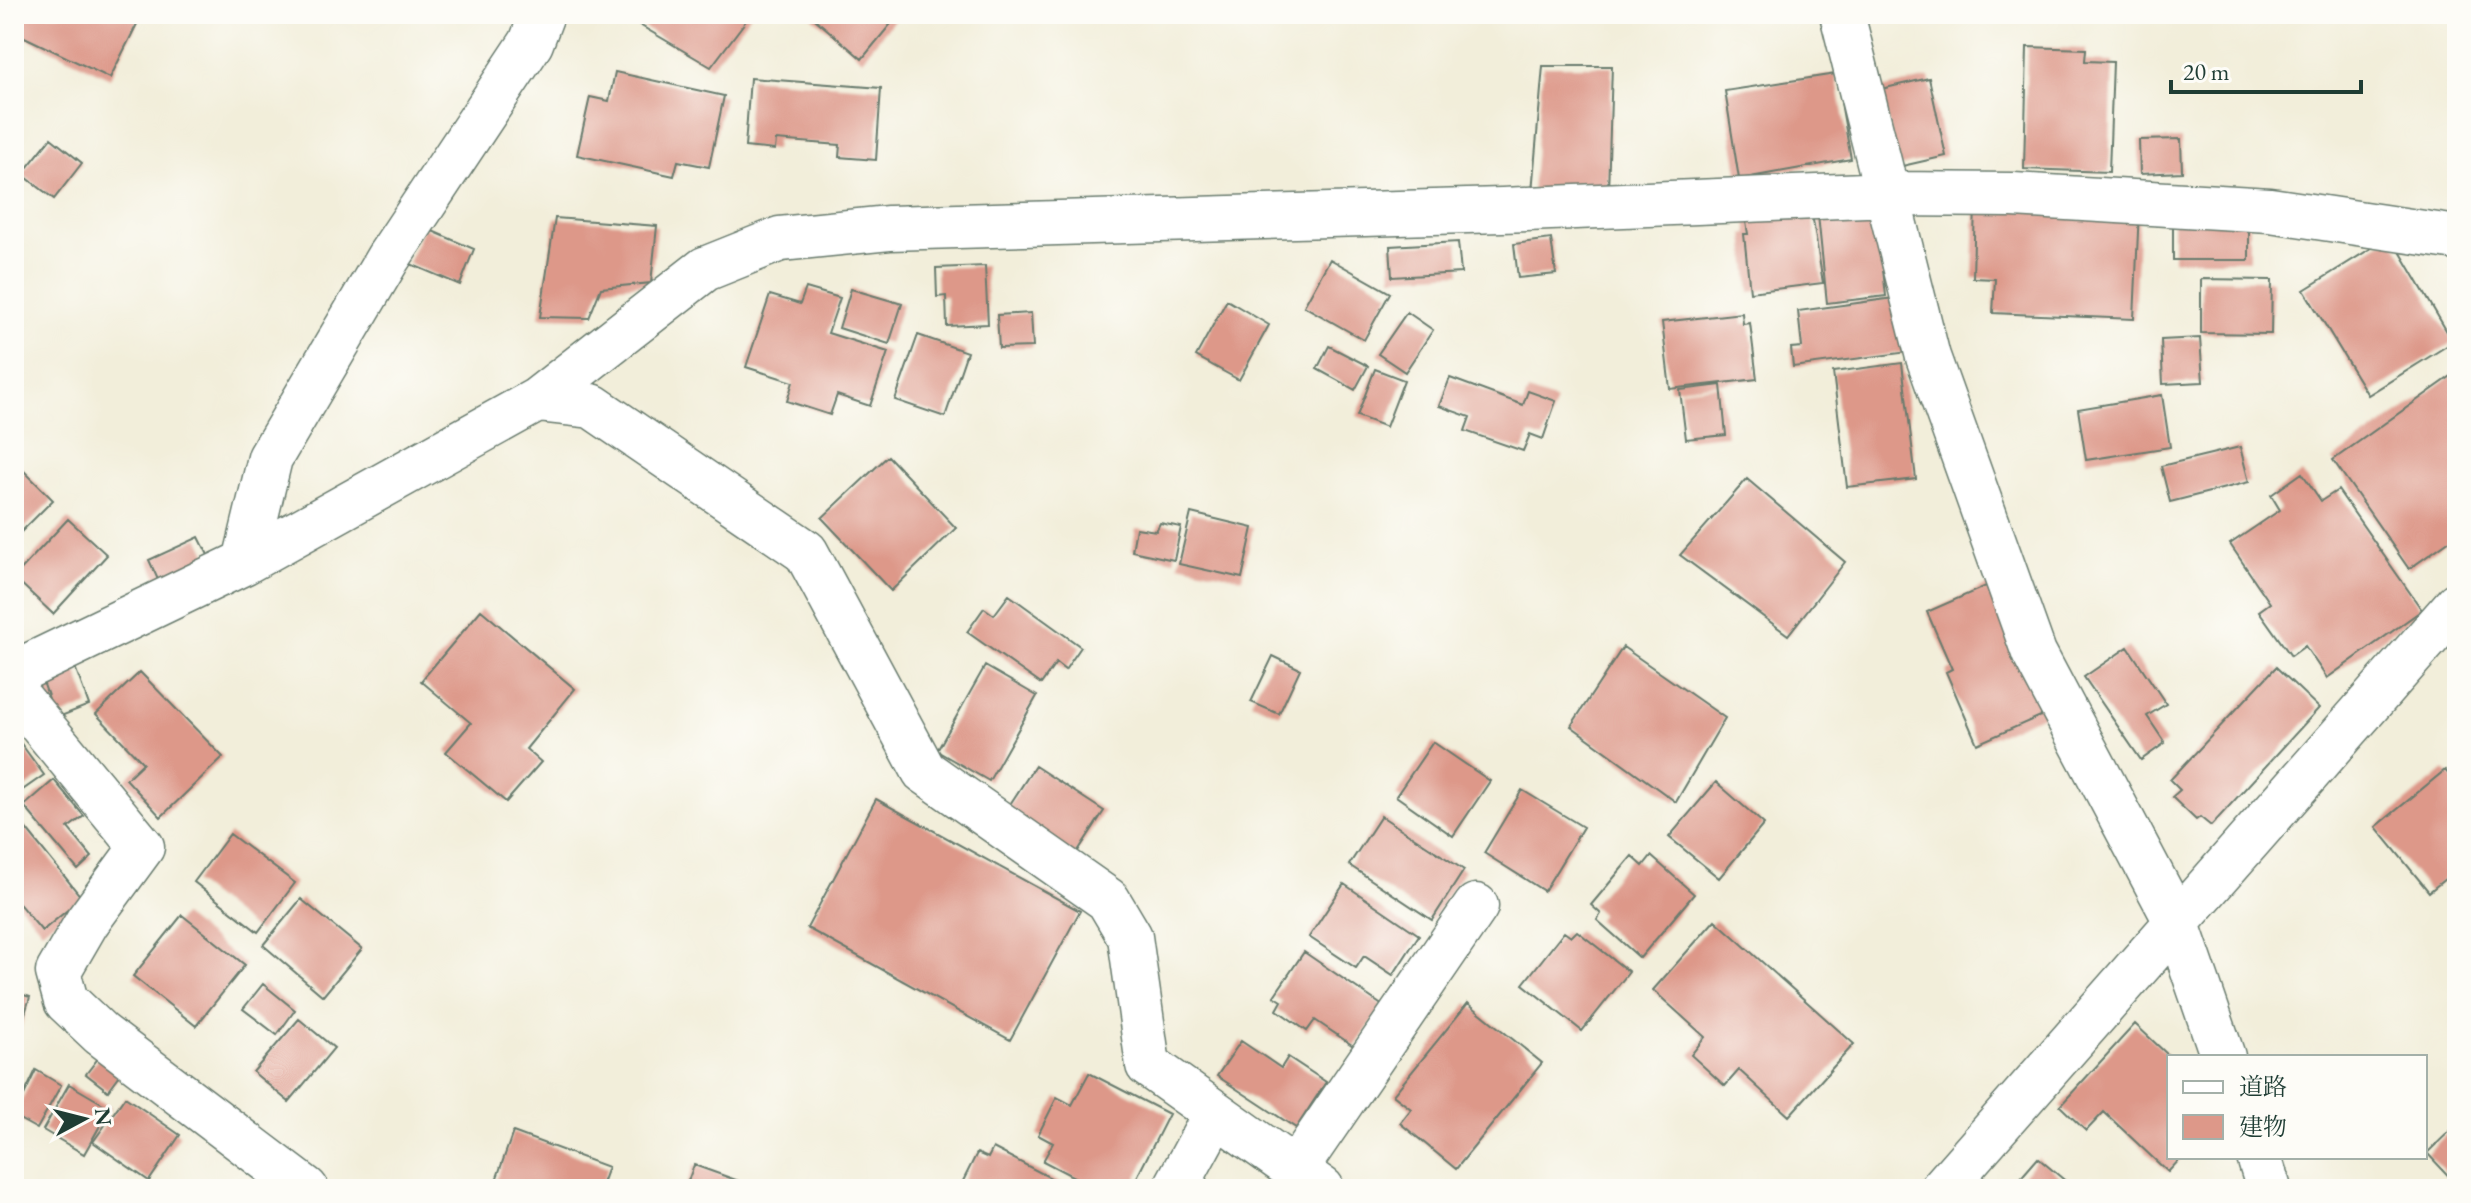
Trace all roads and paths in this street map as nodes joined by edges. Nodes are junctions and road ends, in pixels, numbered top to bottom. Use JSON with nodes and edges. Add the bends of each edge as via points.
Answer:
{"nodes":[{"id":1,"x":542,"y":14,"type":"edge"},
{"id":2,"x":1842,"y":14,"type":"edge"},
{"id":3,"x":1889,"y":194,"type":"junction"},
{"id":4,"x":2457,"y":238,"type":"edge"},
{"id":5,"x":537,"y":400,"type":"junction"},
{"id":6,"x":245,"y":562,"type":"junction"},
{"id":7,"x":2457,"y":604,"type":"edge"},
{"id":8,"x":14,"y":673,"type":"edge"},
{"id":9,"x":14,"y":692,"type":"edge"},
{"id":10,"x":1476,"y":906,"type":"dead end"},
{"id":11,"x":2176,"y":921,"type":"junction"},
{"id":12,"x":2222,"y":1055,"type":"edge"},
{"id":13,"x":1215,"y":1115,"type":"junction"},
{"id":14,"x":2260,"y":1159,"type":"edge"},
{"id":15,"x":1308,"y":1180,"type":"edge"},
{"id":16,"x":306,"y":1189,"type":"edge"},
{"id":17,"x":1175,"y":1189,"type":"edge"},
{"id":18,"x":1942,"y":1189,"type":"edge"},
{"id":19,"x":2269,"y":1189,"type":"edge"}],
"edges":[{"from":1,"to":6,"type":"street","via":[[531,43],[388,258],[270,458]]},
{"from":2,"to":3,"type":"street"},
{"from":3,"to":4,"type":"street","via":[[2013,195],[2270,210]]},
{"from":3,"to":5,"type":"street","via":[[889,228],[780,239],[705,269]]},
{"from":3,"to":11,"type":"street","via":[[1928,357],[2034,653]]},
{"from":5,"to":6,"type":"street"},
{"from":5,"to":13,"type":"street","via":[[592,406],[806,552],[924,771],[1108,900],[1130,937],[1148,1065]]},
{"from":6,"to":8,"type":"street"},
{"from":7,"to":11,"type":"street"},
{"from":9,"to":16,"type":"street","via":[[142,847],[58,972],[66,1001],[101,1034]]},
{"from":10,"to":15,"type":"street"},
{"from":11,"to":12,"type":"street"},
{"from":11,"to":18,"type":"street"},
{"from":13,"to":15,"type":"street"},
{"from":13,"to":17,"type":"street"},
{"from":14,"to":19,"type":"street"}]}
